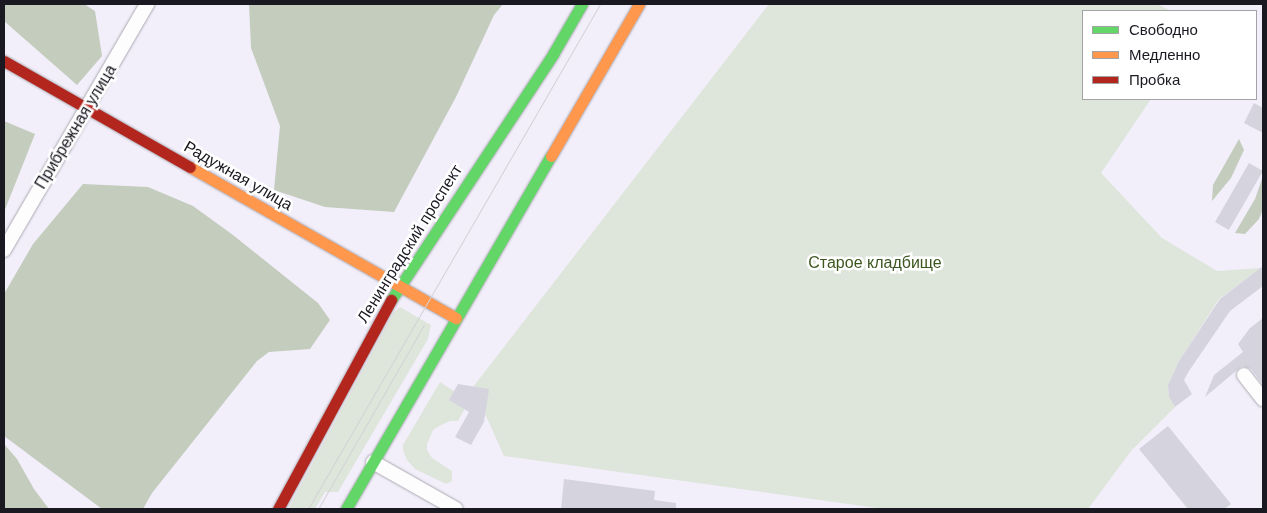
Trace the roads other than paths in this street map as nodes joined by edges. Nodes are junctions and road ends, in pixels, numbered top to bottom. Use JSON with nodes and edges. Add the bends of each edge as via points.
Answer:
{"nodes":[{"id":1,"x":148,"y":4,"type":"edge"},
{"id":2,"x":582,"y":4,"type":"edge"},
{"id":3,"x":639,"y":4,"type":"edge"},
{"id":4,"x":4,"y":61,"type":"edge"},
{"id":5,"x":86,"y":108,"type":"junction"},
{"id":6,"x":4,"y":250,"type":"edge"},
{"id":7,"x":399,"y":286,"type":"junction"},
{"id":8,"x":456,"y":318,"type":"junction"},
{"id":9,"x":1244,"y":375,"type":"dead end"},
{"id":10,"x":1263,"y":399,"type":"edge"},
{"id":11,"x":373,"y":462,"type":"junction"},
{"id":12,"x":278,"y":509,"type":"edge"},
{"id":13,"x":346,"y":509,"type":"edge"},
{"id":14,"x":456,"y":509,"type":"edge"}],
"edges":[{"from":1,"to":5,"type":"street","name":"Прибрежная улица"},
{"from":2,"to":7,"type":"main road","name":"Ленинградский проспект","via":[[553,54]]},
{"from":3,"to":8,"type":"main road"},
{"from":4,"to":5,"type":"main road","name":"Радужная улица"},
{"from":5,"to":6,"type":"street","name":"Прибрежная улица"},
{"from":5,"to":7,"type":"main road","name":"Радужная улица"},
{"from":7,"to":8,"type":"main road","name":"Радужная улица"},
{"from":7,"to":12,"type":"main road","name":"Ленинградский проспект"},
{"from":8,"to":11,"type":"main road"},
{"from":9,"to":10,"type":"street"},
{"from":11,"to":13,"type":"main road"},
{"from":11,"to":14,"type":"street"}]}
